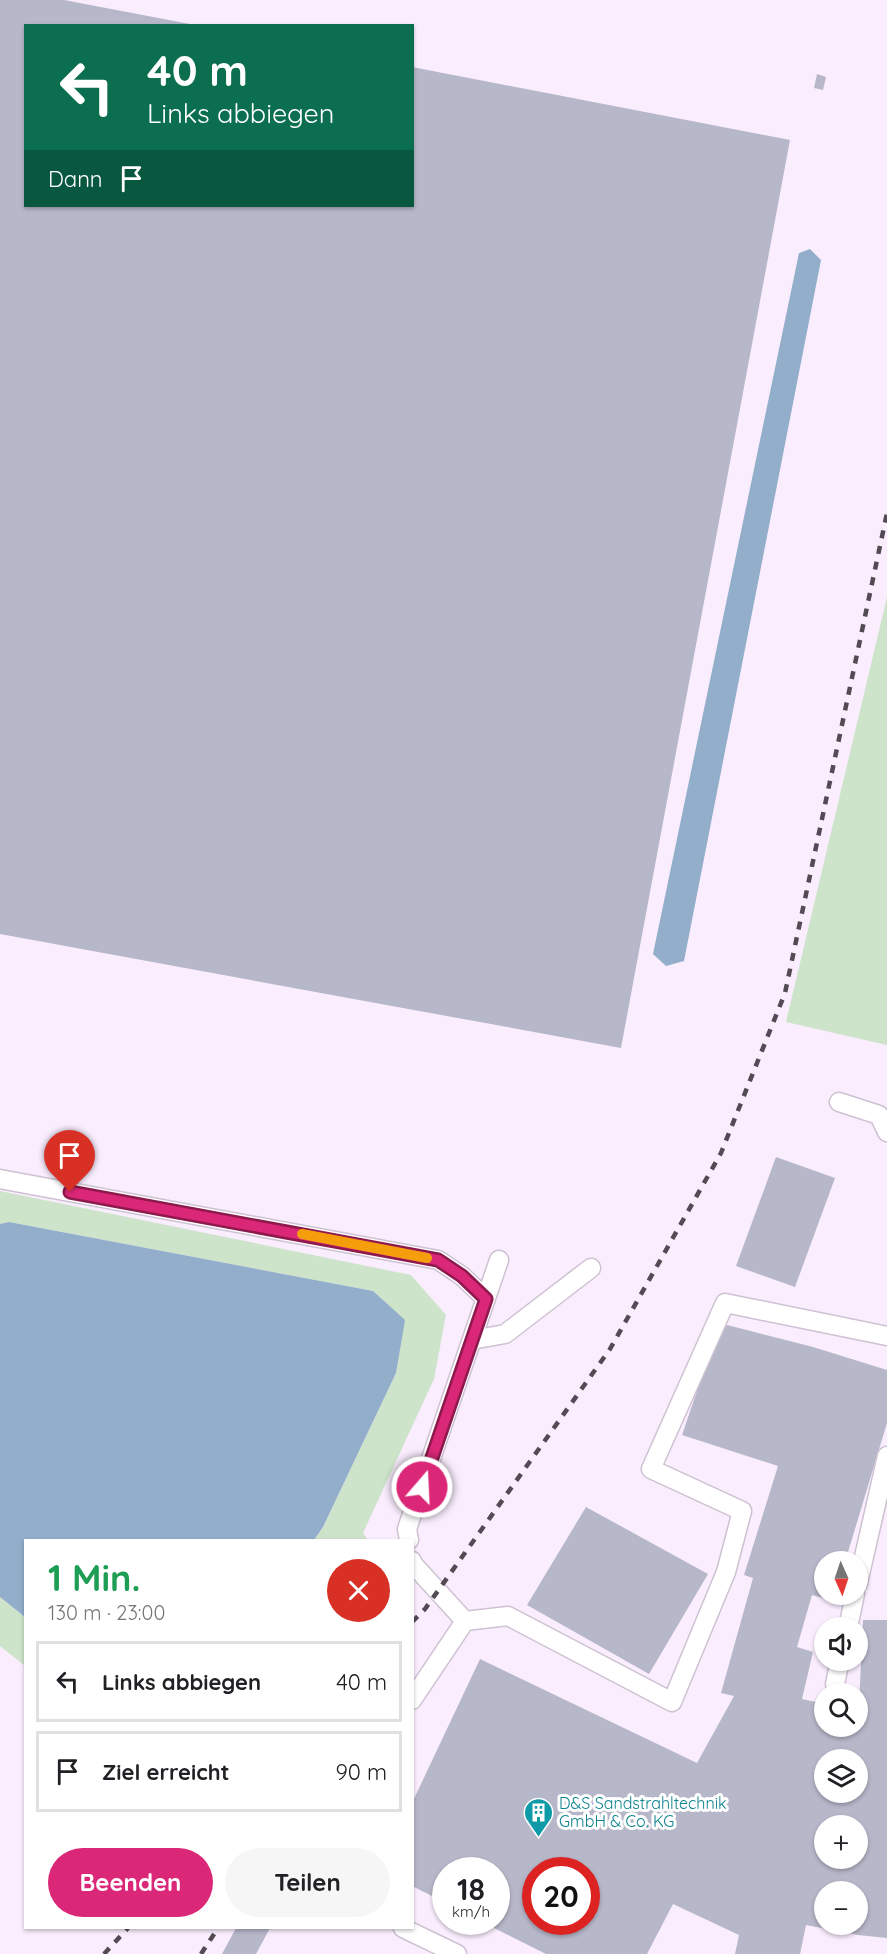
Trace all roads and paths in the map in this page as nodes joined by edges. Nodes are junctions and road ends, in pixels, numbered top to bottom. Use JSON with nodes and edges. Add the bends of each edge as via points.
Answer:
{"nodes":[{"id":1,"x":839,"y":1102,"type":"dead end"},
{"id":2,"x":887,"y":1132,"type":"edge"},
{"id":3,"x":0,"y":1179,"type":"edge"},
{"id":4,"x":499,"y":1260,"type":"dead end"},
{"id":5,"x":591,"y":1268,"type":"dead end"},
{"id":6,"x":486,"y":1299,"type":"junction"},
{"id":7,"x":887,"y":1336,"type":"edge"},
{"id":8,"x":472,"y":1340,"type":"junction"},
{"id":9,"x":887,"y":1456,"type":"edge"},
{"id":10,"x":409,"y":1539,"type":"edge"},
{"id":11,"x":865,"y":1551,"type":"edge"},
{"id":12,"x":414,"y":1565,"type":"edge"},
{"id":13,"x":465,"y":1621,"type":"junction"},
{"id":14,"x":838,"y":1671,"type":"edge"},
{"id":15,"x":835,"y":1683,"type":"dead end"},
{"id":16,"x":414,"y":1697,"type":"edge"},
{"id":17,"x":405,"y":1929,"type":"edge"},
{"id":18,"x":457,"y":1954,"type":"edge"}],
"edges":[{"from":1,"to":2,"type":"lane","via":[[879,1115]]},
{"from":3,"to":6,"type":"lane","via":[[438,1260]]},
{"from":4,"to":6,"type":"lane"},
{"from":5,"to":8,"type":"lane","via":[[505,1334]]},
{"from":6,"to":8,"type":"lane"},
{"from":7,"to":13,"type":"lane","via":[[725,1303],[651,1469],[742,1510],[726,1572],[672,1702],[508,1616]]},
{"from":8,"to":10,"type":"lane","via":[[407,1529]]},
{"from":9,"to":11,"type":"lane"},
{"from":12,"to":13,"type":"lane"},
{"from":13,"to":16,"type":"lane"},
{"from":14,"to":15,"type":"lane"},
{"from":17,"to":18,"type":"lane"}]}
